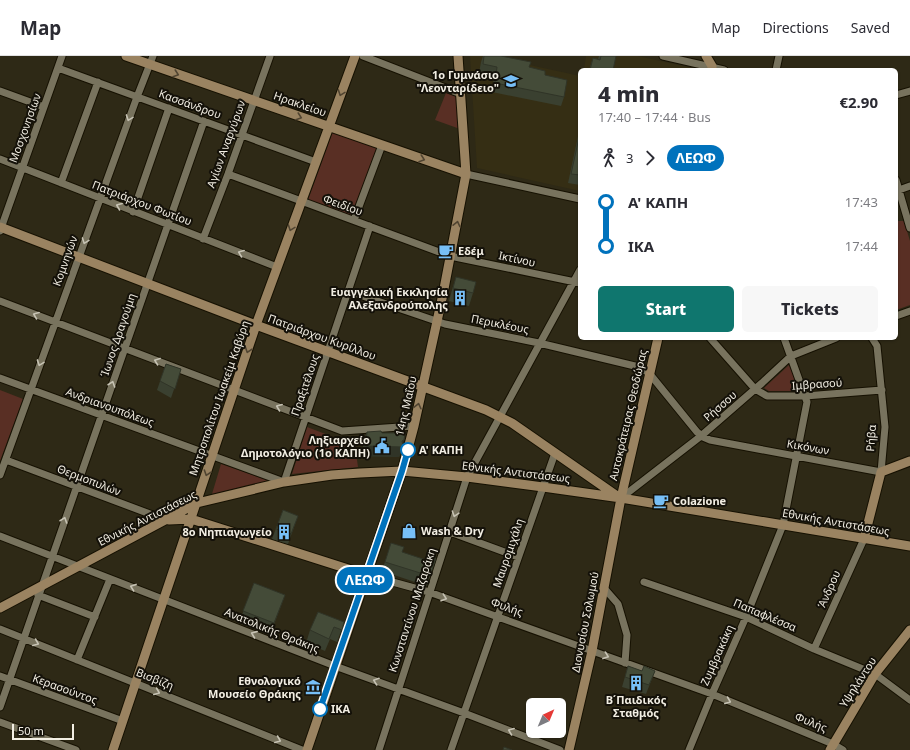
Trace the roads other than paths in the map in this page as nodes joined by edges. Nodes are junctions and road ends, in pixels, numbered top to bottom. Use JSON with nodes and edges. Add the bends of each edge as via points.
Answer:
{"nodes":[{"id":1,"x":62,"y":56,"type":"edge"},
{"id":2,"x":126,"y":56,"type":"edge"},
{"id":3,"x":270,"y":56,"type":"edge"},
{"id":4,"x":355,"y":56,"type":"edge"},
{"id":5,"x":363,"y":56,"type":"edge"},
{"id":6,"x":458,"y":56,"type":"edge"},
{"id":7,"x":663,"y":56,"type":"edge"},
{"id":8,"x":706,"y":56,"type":"edge"},
{"id":9,"x":779,"y":56,"type":"edge"},
{"id":10,"x":151,"y":60,"type":"edge"},
{"id":11,"x":58,"y":68,"type":"junction"},
{"id":12,"x":712,"y":68,"type":"edge"},
{"id":13,"x":776,"y":68,"type":"edge"},
{"id":14,"x":98,"y":82,"type":"junction"},
{"id":15,"x":0,"y":91,"type":"edge"},
{"id":16,"x":910,"y":91,"type":"edge"},
{"id":17,"x":461,"y":94,"type":"junction"},
{"id":18,"x":898,"y":94,"type":"edge"},
{"id":19,"x":137,"y":96,"type":"junction"},
{"id":20,"x":254,"y":101,"type":"junction"},
{"id":21,"x":44,"y":107,"type":"junction"},
{"id":22,"x":169,"y":108,"type":"junction"},
{"id":23,"x":204,"y":121,"type":"junction"},
{"id":24,"x":328,"y":127,"type":"junction"},
{"id":25,"x":242,"y":135,"type":"junction"},
{"id":26,"x":382,"y":145,"type":"junction"},
{"id":27,"x":0,"y":159,"type":"edge"},
{"id":28,"x":316,"y":162,"type":"junction"},
{"id":29,"x":22,"y":168,"type":"junction"},
{"id":30,"x":228,"y":174,"type":"junction"},
{"id":31,"x":466,"y":174,"type":"junction"},
{"id":32,"x":61,"y":183,"type":"junction"},
{"id":33,"x":910,"y":186,"type":"edge"},
{"id":34,"x":898,"y":187,"type":"edge"},
{"id":35,"x":899,"y":190,"type":"junction"},
{"id":36,"x":100,"y":199,"type":"junction"},
{"id":37,"x":578,"y":199,"type":"edge"},
{"id":38,"x":301,"y":202,"type":"junction"},
{"id":39,"x":133,"y":212,"type":"junction"},
{"id":40,"x":354,"y":220,"type":"junction"},
{"id":41,"x":168,"y":226,"type":"junction"},
{"id":42,"x":370,"y":226,"type":"junction"},
{"id":43,"x":0,"y":228,"type":"edge"},
{"id":44,"x":910,"y":228,"type":"edge"},
{"id":45,"x":202,"y":239,"type":"junction"},
{"id":46,"x":450,"y":256,"type":"junction"},
{"id":47,"x":78,"y":257,"type":"junction"},
{"id":48,"x":277,"y":267,"type":"junction"},
{"id":49,"x":577,"y":283,"type":"edge"},
{"id":50,"x":147,"y":284,"type":"junction"},
{"id":51,"x":348,"y":291,"type":"junction"},
{"id":52,"x":0,"y":301,"type":"edge"},
{"id":53,"x":910,"y":311,"type":"edge"},
{"id":54,"x":898,"y":315,"type":"edge"},
{"id":55,"x":55,"y":322,"type":"junction"},
{"id":56,"x":437,"y":322,"type":"junction"},
{"id":57,"x":256,"y":325,"type":"junction"},
{"id":58,"x":657,"y":340,"type":"edge"},
{"id":59,"x":712,"y":340,"type":"edge"},
{"id":60,"x":785,"y":340,"type":"edge"},
{"id":61,"x":831,"y":340,"type":"edge"},
{"id":62,"x":873,"y":340,"type":"edge"},
{"id":63,"x":539,"y":343,"type":"junction"},
{"id":64,"x":124,"y":348,"type":"junction"},
{"id":65,"x":328,"y":351,"type":"junction"},
{"id":66,"x":791,"y":356,"type":"junction"},
{"id":67,"x":649,"y":372,"type":"junction"},
{"id":68,"x":0,"y":378,"type":"edge"},
{"id":69,"x":422,"y":387,"type":"junction"},
{"id":70,"x":755,"y":389,"type":"junction"},
{"id":71,"x":30,"y":390,"type":"junction"},
{"id":72,"x":235,"y":390,"type":"junction"},
{"id":73,"x":882,"y":390,"type":"junction"},
{"id":74,"x":805,"y":396,"type":"junction"},
{"id":75,"x":101,"y":415,"type":"junction"},
{"id":76,"x":306,"y":417,"type":"junction"},
{"id":77,"x":501,"y":417,"type":"junction"},
{"id":78,"x":414,"y":426,"type":"junction"},
{"id":79,"x":701,"y":436,"type":"junction"},
{"id":80,"x":555,"y":453,"type":"junction"},
{"id":81,"x":212,"y":456,"type":"junction"},
{"id":82,"x":796,"y":457,"type":"junction"},
{"id":83,"x":6,"y":460,"type":"junction"},
{"id":84,"x":910,"y":461,"type":"edge"},
{"id":85,"x":402,"y":471,"type":"junction"},
{"id":86,"x":881,"y":472,"type":"junction"},
{"id":87,"x":0,"y":475,"type":"edge"},
{"id":88,"x":467,"y":477,"type":"junction"},
{"id":89,"x":284,"y":482,"type":"junction"},
{"id":90,"x":76,"y":487,"type":"junction"},
{"id":91,"x":543,"y":487,"type":"junction"},
{"id":92,"x":621,"y":498,"type":"junction"},
{"id":93,"x":196,"y":503,"type":"junction"},
{"id":94,"x":191,"y":519,"type":"junction"},
{"id":95,"x":166,"y":520,"type":"junction"},
{"id":96,"x":783,"y":525,"type":"junction"},
{"id":97,"x":450,"y":532,"type":"junction"},
{"id":98,"x":0,"y":536,"type":"edge"},
{"id":99,"x":864,"y":539,"type":"junction"},
{"id":100,"x":910,"y":546,"type":"edge"},
{"id":101,"x":52,"y":557,"type":"junction"},
{"id":102,"x":518,"y":557,"type":"junction"},
{"id":103,"x":78,"y":567,"type":"junction"},
{"id":104,"x":367,"y":575,"type":"junction"},
{"id":105,"x":110,"y":579,"type":"junction"},
{"id":106,"x":644,"y":582,"type":"dead end"},
{"id":107,"x":604,"y":588,"type":"junction"},
{"id":108,"x":40,"y":591,"type":"junction"},
{"id":109,"x":430,"y":592,"type":"junction"},
{"id":110,"x":164,"y":599,"type":"junction"},
{"id":111,"x":0,"y":608,"type":"edge"},
{"id":112,"x":95,"y":616,"type":"junction"},
{"id":113,"x":498,"y":617,"type":"junction"},
{"id":114,"x":746,"y":617,"type":"junction"},
{"id":115,"x":0,"y":629,"type":"edge"},
{"id":116,"x":910,"y":630,"type":"edge"},
{"id":117,"x":24,"y":638,"type":"junction"},
{"id":118,"x":814,"y":649,"type":"junction"},
{"id":119,"x":592,"y":651,"type":"junction"},
{"id":120,"x":77,"y":660,"type":"junction"},
{"id":121,"x":625,"y":663,"type":"junction"},
{"id":122,"x":335,"y":666,"type":"junction"},
{"id":123,"x":875,"y":674,"type":"junction"},
{"id":124,"x":0,"y":676,"type":"edge"},
{"id":125,"x":9,"y":680,"type":"junction"},
{"id":126,"x":136,"y":683,"type":"junction"},
{"id":127,"x":398,"y":688,"type":"junction"},
{"id":128,"x":712,"y":694,"type":"junction"},
{"id":129,"x":910,"y":700,"type":"edge"},
{"id":130,"x":0,"y":707,"type":"edge"},
{"id":131,"x":464,"y":713,"type":"junction"},
{"id":132,"x":123,"y":721,"type":"junction"},
{"id":133,"x":0,"y":722,"type":"edge"},
{"id":134,"x":832,"y":747,"type":"edge"},
{"id":135,"x":76,"y":750,"type":"edge"},
{"id":136,"x":113,"y":750,"type":"edge"},
{"id":137,"x":302,"y":750,"type":"edge"},
{"id":138,"x":307,"y":750,"type":"edge"},
{"id":139,"x":379,"y":750,"type":"edge"},
{"id":140,"x":451,"y":750,"type":"edge"},
{"id":141,"x":560,"y":750,"type":"edge"},
{"id":142,"x":569,"y":750,"type":"edge"},
{"id":143,"x":689,"y":750,"type":"edge"},
{"id":144,"x":843,"y":750,"type":"edge"}],
"edges":[{"from":1,"to":11,"type":"street","name":"Μοσχονησίων"},
{"from":2,"to":10,"type":"street","name":"Ηρακλείου"},
{"from":3,"to":20,"type":"street","name":"Αγίων Αναργύρων"},
{"from":4,"to":24,"type":"street","name":"Μητροπολίτου Ιωακείμ Καβύρη","one_way":true},
{"from":5,"to":17,"type":"street"},
{"from":6,"to":17,"type":"street","name":"14ης Μαΐου"},
{"from":7,"to":12,"type":"street"},
{"from":8,"to":12,"type":"street"},
{"from":9,"to":13,"type":"street"},
{"from":10,"to":19,"type":"street","name":"Κομνηνών"},
{"from":10,"to":20,"type":"street","name":"Ηρακλείου","one_way":true},
{"from":11,"to":14,"type":"street","name":"Κασσάνδρου"},
{"from":11,"to":21,"type":"street","name":"Μοσχονησίων"},
{"from":14,"to":19,"type":"street","name":"Κασσάνδρου"},
{"from":14,"to":32,"type":"street"},
{"from":15,"to":21,"type":"street"},
{"from":16,"to":18,"type":"street"},
{"from":17,"to":31,"type":"street","name":"14ης Μαΐου"},
{"from":19,"to":22,"type":"street","name":"Κασσάνδρου"},
{"from":19,"to":36,"type":"street","name":"Κομνηνών","one_way":true},
{"from":20,"to":24,"type":"street","name":"Ηρακλείου","one_way":true},
{"from":20,"to":25,"type":"street","name":"Αγίων Αναργύρων"},
{"from":21,"to":29,"type":"street","name":"Μοσχονησίων"},
{"from":22,"to":23,"type":"street","name":"Κασσάνδρου"},
{"from":22,"to":39,"type":"street"},
{"from":23,"to":25,"type":"street","name":"Κασσάνδρου"},
{"from":23,"to":41,"type":"street","name":"Ίωνος Δραγούμη"},
{"from":24,"to":26,"type":"street","name":"Ηρακλείου"},
{"from":24,"to":28,"type":"street","name":"Μητροπολίτου Ιωακείμ Καβύρη"},
{"from":25,"to":28,"type":"street","name":"Κασσάνδρου"},
{"from":25,"to":30,"type":"street","name":"Αγίων Αναργύρων"},
{"from":26,"to":31,"type":"street","name":"Ηρακλείου","one_way":true},
{"from":26,"to":40,"type":"street"},
{"from":27,"to":29,"type":"street","name":"Πατριάρχου Φωτίου"},
{"from":28,"to":38,"type":"street","name":"Μητροπολίτου Ιωακείμ Καβύρη"},
{"from":29,"to":32,"type":"street","name":"Πατριάρχου Φωτίου"},
{"from":29,"to":43,"type":"street","name":"Μοσχονησίων"},
{"from":30,"to":38,"type":"street","name":"Φειδίου"},
{"from":30,"to":45,"type":"street","name":"Αγίων Αναργύρων"},
{"from":31,"to":37,"type":"street"},
{"from":46,"to":31,"type":"street","name":"14ης Μαΐου","one_way":true},
{"from":32,"to":36,"type":"street","name":"Πατριάρχου Φωτίου"},
{"from":33,"to":35,"type":"street"},
{"from":34,"to":35,"type":"street"},
{"from":35,"to":44,"type":"street"},
{"from":39,"to":36,"type":"street","name":"Πατριάρχου Φωτίου","one_way":true},
{"from":36,"to":47,"type":"street","name":"Κομνηνών","one_way":true},
{"from":38,"to":40,"type":"street","name":"Φειδίου"},
{"from":38,"to":48,"type":"street","name":"Μητροπολίτου Ιωακείμ Καβύρη","one_way":true},
{"from":39,"to":41,"type":"street","name":"Πατριάρχου Φωτίου"},
{"from":40,"to":42,"type":"street","name":"Φειδίου"},
{"from":41,"to":45,"type":"street","name":"Πατριάρχου Φωτίου"},
{"from":41,"to":50,"type":"street","name":"Ίωνος Δραγούμη"},
{"from":42,"to":46,"type":"street","name":"Φειδίου"},
{"from":42,"to":51,"type":"street","name":"Πραξιτέλους"},
{"from":43,"to":47,"type":"street","name":"Πατριάρχου Κυρίλλου"},
{"from":48,"to":45,"type":"street","name":"Πατριάρχου Φωτίου","one_way":true},
{"from":46,"to":49,"type":"street","name":"Ικτίνου"},
{"from":46,"to":56,"type":"street","name":"14ης Μαΐου"},
{"from":47,"to":50,"type":"street","name":"Πατριάρχου Κυρίλλου"},
{"from":47,"to":55,"type":"street","name":"Κομνηνών"},
{"from":48,"to":57,"type":"street","name":"Μητροπολίτου Ιωακείμ Καβύρη"},
{"from":49,"to":63,"type":"street","name":"Κωνσταντίνου Μαζαράκη"},
{"from":50,"to":57,"type":"street","name":"Πατριάρχου Κυρίλλου"},
{"from":50,"to":64,"type":"street","name":"Ίωνος Δραγούμη"},
{"from":51,"to":56,"type":"street","name":"Περικλέους"},
{"from":51,"to":65,"type":"street","name":"Πραξιτέλους"},
{"from":55,"to":52,"type":"street","one_way":true},
{"from":53,"to":54,"type":"street"},
{"from":55,"to":64,"type":"street"},
{"from":55,"to":71,"type":"street","name":"Κομνηνών","one_way":true},
{"from":56,"to":63,"type":"street","name":"Περικλέους"},
{"from":56,"to":69,"type":"street","name":"14ης Μαΐου"},
{"from":57,"to":65,"type":"street","name":"Πατριάρχου Κυρίλλου"},
{"from":57,"to":72,"type":"street","name":"Μητροπολίτου Ιωακείμ Καβύρη","one_way":true},
{"from":58,"to":67,"type":"street","name":"Αυτοκράτειρας Θεοδώρας"},
{"from":59,"to":70,"type":"street"},
{"from":60,"to":66,"type":"street"},
{"from":61,"to":66,"type":"street","name":"Ρήσσου"},
{"from":62,"to":73,"type":"street","name":"Ρήβα","via":[[877,346]]},
{"from":63,"to":67,"type":"street","name":"Περικλέους","via":[[628,364]]},
{"from":63,"to":77,"type":"street","name":"Κωνσταντίνου Μαζαράκη"},
{"from":72,"to":64,"type":"street","one_way":true},
{"from":75,"to":64,"type":"street","name":"Ίωνος Δραγούμη","one_way":true},
{"from":65,"to":69,"type":"street","name":"Πατριάρχου Κυρίλλου"},
{"from":65,"to":76,"type":"street","name":"Πραξιτέλους"},
{"from":66,"to":70,"type":"street","name":"Ρήσσου"},
{"from":66,"to":74,"type":"street"},
{"from":67,"to":79,"type":"street"},
{"from":67,"to":92,"type":"street","name":"Αυτοκράτειρας Θεοδώρας"},
{"from":68,"to":71,"type":"street","name":"Ανδριανουπόλεως"},
{"from":69,"to":77,"type":"street","name":"Πατριάρχου Κυρίλλου"},
{"from":78,"to":69,"type":"street","name":"14ης Μαΐου","one_way":true},
{"from":70,"to":74,"type":"street","name":"Ιμβρασού","via":[[767,396]]},
{"from":70,"to":79,"type":"street","name":"Ρήσσου"},
{"from":71,"to":75,"type":"street","name":"Ανδριανουπόλεως"},
{"from":71,"to":83,"type":"street","name":"Κομνηνών"},
{"from":76,"to":72,"type":"street","one_way":true},
{"from":72,"to":81,"type":"street","name":"Μητροπολίτου Ιωακείμ Καβύρη"},
{"from":73,"to":74,"type":"street","name":"Ιμβρασού"},
{"from":73,"to":86,"type":"street","name":"Ρήβα","via":[[885,426]]},
{"from":74,"to":82,"type":"street","name":"Ζυμβρακάκη","via":[[806,406]]},
{"from":75,"to":81,"type":"street","name":"Ανδριανουπόλεως"},
{"from":75,"to":90,"type":"street","name":"Ίωνος Δραγούμη"},
{"from":76,"to":78,"type":"street","via":[[342,431]]},
{"from":76,"to":89,"type":"street","name":"Πραξιτέλους"},
{"from":77,"to":80,"type":"street","name":"Πατριάρχου Κυρίλλου"},
{"from":77,"to":88,"type":"street","name":"Κωνσταντίνου Μαζαράκη"},
{"from":78,"to":85,"type":"street","name":"14ης Μαΐου"},
{"from":79,"to":82,"type":"street","name":"Κικόνων","via":[[719,443]]},
{"from":79,"to":92,"type":"street","name":"Ρήσσου"},
{"from":80,"to":91,"type":"street","name":"Μαυρομιχάλη"},
{"from":80,"to":92,"type":"street","name":"Πατριάρχου Κυρίλλου"},
{"from":81,"to":89,"type":"street","name":"Ανδριανουπόλεως"},
{"from":81,"to":93,"type":"street","name":"Μητροπολίτου Ιωακείμ Καβύρη","one_way":true},
{"from":82,"to":86,"type":"street","name":"Κικόνων"},
{"from":82,"to":96,"type":"street","name":"Ζυμβρακάκη"},
{"from":83,"to":87,"type":"street","name":"Κομνηνών"},
{"from":83,"to":90,"type":"street","name":"Θερμοπυλών"},
{"from":84,"to":86,"type":"street"},
{"from":85,"to":88,"type":"street","name":"Εθνικής Αντιστάσεως"},
{"from":85,"to":89,"type":"street","name":"Εθνικής Αντιστάσεως","via":[[332,475]]},
{"from":85,"to":104,"type":"street","name":"14ης Μαΐου"},
{"from":86,"to":99,"type":"street","name":"Ρήβα"},
{"from":88,"to":91,"type":"street","name":"Εθνικής Αντιστάσεως"},
{"from":88,"to":97,"type":"street","name":"Κωνσταντίνου Μαζαράκη","one_way":true},
{"from":89,"to":93,"type":"street","name":"Εθνικής Αντιστάσεως"},
{"from":90,"to":95,"type":"street","name":"Θερμοπυλών"},
{"from":101,"to":90,"type":"street","name":"Ίωνος Δραγούμη","one_way":true},
{"from":91,"to":92,"type":"street","name":"Εθνικής Αντιστάσεως"},
{"from":91,"to":102,"type":"street","name":"Μαυρομιχάλη"},
{"from":92,"to":96,"type":"street","name":"Εθνικής Αντιστάσεως"},
{"from":92,"to":107,"type":"street","name":"Διονυσίου Σολωμού"},
{"from":93,"to":94,"type":"street","name":"Μητροπολίτου Ιωακείμ Καβύρη"},
{"from":93,"to":95,"type":"street","name":"Εθνικής Αντιστάσεως"},
{"from":94,"to":95,"type":"street","name":"Φυλής"},
{"from":94,"to":104,"type":"street","name":"Φυλής"},
{"from":94,"to":110,"type":"street","name":"Μητροπολίτου Ιωακείμ Καβύρη"},
{"from":95,"to":103,"type":"street","name":"Εθνικής Αντιστάσεως"},
{"from":96,"to":99,"type":"street","name":"Εθνικής Αντιστάσεως"},
{"from":96,"to":114,"type":"street","name":"Ζυμβρακάκη"},
{"from":97,"to":102,"type":"street"},
{"from":97,"to":109,"type":"street","name":"Κωνσταντίνου Μαζαράκη"},
{"from":98,"to":101,"type":"street","name":"Ανατολικής Θράκης"},
{"from":99,"to":100,"type":"street","name":"Εθνικής Αντιστάσεως"},
{"from":99,"to":118,"type":"street","name":"Άνδρου"},
{"from":101,"to":103,"type":"street","name":"Ανατολικής Θράκης"},
{"from":101,"to":108,"type":"street","name":"Ίωνος Δραγούμη"},
{"from":102,"to":113,"type":"street","name":"Μαυρομιχάλη"},
{"from":103,"to":105,"type":"street","name":"Ανατολικής Θράκης"},
{"from":103,"to":108,"type":"street","name":"Εθνικής Αντιστάσεως"},
{"from":104,"to":109,"type":"street","name":"Φυλής"},
{"from":104,"to":122,"type":"street","name":"14ης Μαΐου"},
{"from":110,"to":105,"type":"street","name":"Ανατολικής Θράκης","one_way":true},
{"from":105,"to":112,"type":"street"},
{"from":106,"to":114,"type":"street","name":"Παπαφλέσσα"},
{"from":107,"to":119,"type":"street","name":"Διονυσίου Σολωμού"},
{"from":107,"to":121,"type":"street","via":[[618,604],[625,627]]},
{"from":108,"to":111,"type":"street","name":"Εθνικής Αντιστάσεως"},
{"from":108,"to":112,"type":"street"},
{"from":108,"to":117,"type":"street"},
{"from":109,"to":113,"type":"street","name":"Φυλής","one_way":true},
{"from":109,"to":127,"type":"street","name":"Κωνσταντίνου Μαζαράκη"},
{"from":122,"to":110,"type":"street","name":"Ανατολικής Θράκης","one_way":true},
{"from":110,"to":126,"type":"street","name":"Μητροπολίτου Ιωακείμ Καβύρη"},
{"from":112,"to":120,"type":"street"},
{"from":113,"to":119,"type":"street","name":"Φυλής"},
{"from":113,"to":131,"type":"street","name":"Μαυρομιχάλη"},
{"from":114,"to":118,"type":"street","name":"Παπαφλέσσα"},
{"from":114,"to":128,"type":"street","name":"Ζυμβρακάκη"},
{"from":115,"to":117,"type":"street","name":"Βισβίζη"},
{"from":116,"to":123,"type":"street","name":"Υψηλάντου"},
{"from":117,"to":120,"type":"street","name":"Βισβίζη","one_way":true},
{"from":117,"to":125,"type":"street"},
{"from":118,"to":123,"type":"street","name":"Παπαφλέσσα"},
{"from":119,"to":121,"type":"street","name":"Φυλής","one_way":true},
{"from":119,"to":142,"type":"street","name":"Διονυσίου Σολωμού"},
{"from":120,"to":126,"type":"street","name":"Βισβίζη"},
{"from":121,"to":128,"type":"street","name":"Φυλής"},
{"from":127,"to":122,"type":"street","name":"Ανατολικής Θράκης","one_way":true},
{"from":122,"to":138,"type":"street","name":"14ης Μαΐου"},
{"from":123,"to":129,"type":"street","name":"Παπαφλέσσα"},
{"from":123,"to":134,"type":"street","name":"Υψηλάντου"},
{"from":124,"to":125,"type":"street","name":"Κερασούντος"},
{"from":125,"to":130,"type":"street"},
{"from":125,"to":132,"type":"street","name":"Κερασούντος"},
{"from":126,"to":132,"type":"street","name":"Μητροπολίτου Ιωακείμ Καβύρη"},
{"from":126,"to":137,"type":"street","name":"Βισβίζη","one_way":true},
{"from":127,"to":131,"type":"street","name":"Ανατολικής Θράκης"},
{"from":127,"to":139,"type":"street","name":"Κωνσταντίνου Μαζαράκη"},
{"from":128,"to":134,"type":"street","name":"Φυλής","one_way":true},
{"from":128,"to":143,"type":"street","name":"Ζυμβρακάκη"},
{"from":131,"to":140,"type":"street","name":"Μαυρομιχάλη"},
{"from":141,"to":131,"type":"street","name":"Ανατολικής Θράκης","one_way":true},
{"from":132,"to":136,"type":"street","name":"Μητροπολίτου Ιωακείμ Καβύρη"},
{"from":133,"to":135,"type":"street"},
{"from":134,"to":144,"type":"street","name":"Φυλής"}]}
